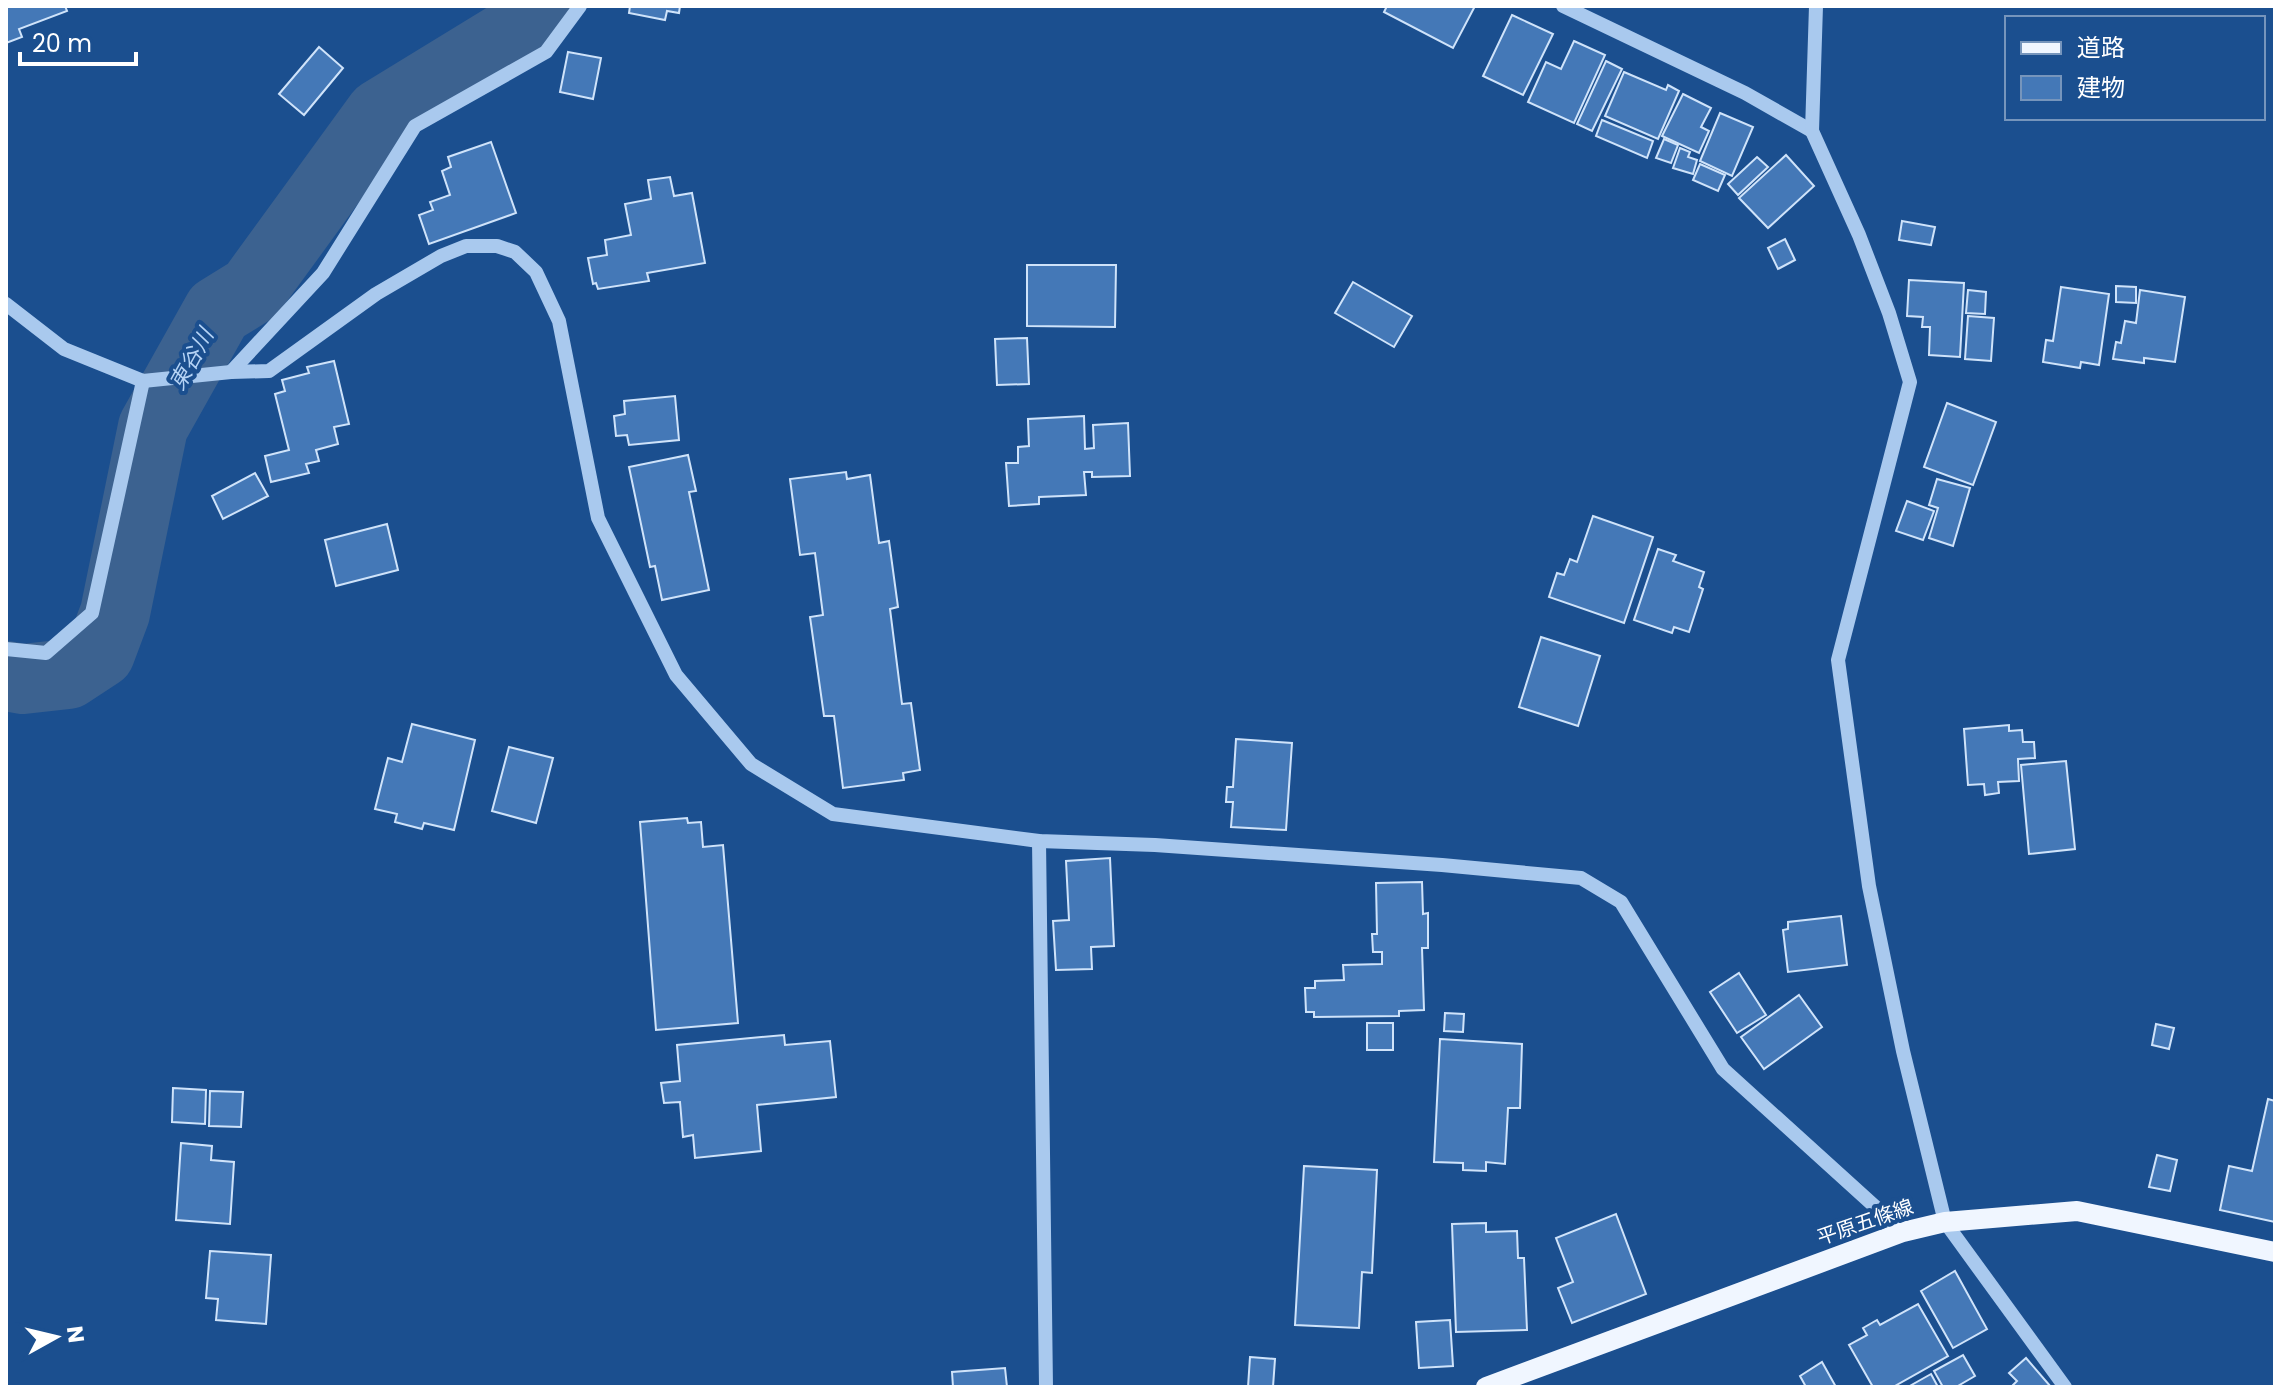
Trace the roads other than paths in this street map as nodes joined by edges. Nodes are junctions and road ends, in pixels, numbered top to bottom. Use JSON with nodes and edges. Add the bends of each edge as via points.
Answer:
{"nodes":[{"id":1,"x":580,"y":6,"type":"edge"},
{"id":2,"x":1563,"y":6,"type":"edge"},
{"id":3,"x":1816,"y":6,"type":"edge"},
{"id":4,"x":1812,"y":131,"type":"junction"},
{"id":5,"x":6,"y":304,"type":"edge"},
{"id":6,"x":231,"y":372,"type":"junction"},
{"id":7,"x":143,"y":381,"type":"junction"},
{"id":8,"x":6,"y":649,"type":"edge"},
{"id":9,"x":1039,"y":841,"type":"junction"},
{"id":10,"x":1945,"y":1222,"type":"junction"},
{"id":11,"x":1903,"y":1232,"type":"junction"},
{"id":12,"x":2275,"y":1252,"type":"edge"},
{"id":13,"x":1046,"y":1387,"type":"edge"},
{"id":14,"x":1486,"y":1387,"type":"edge"},
{"id":15,"x":2065,"y":1387,"type":"edge"}],
"edges":[{"from":1,"to":6,"type":"street","via":[[546,52],[415,126],[323,273]]},
{"from":2,"to":4,"type":"street"},
{"from":3,"to":4,"type":"street"},
{"from":4,"to":10,"type":"street","via":[[1859,235],[1910,382],[1838,660],[1869,886]]},
{"from":5,"to":7,"type":"street","via":[[64,349]]},
{"from":6,"to":7,"type":"street"},
{"from":6,"to":9,"type":"street","via":[[269,371],[376,294],[441,256],[466,246],[515,252],[536,272],[559,321],[598,518],[676,675],[751,764],[833,814]]},
{"from":7,"to":8,"type":"street","via":[[92,613],[46,653]]},
{"from":9,"to":11,"type":"street","via":[[1581,878],[1621,902],[1723,1069]]},
{"from":9,"to":13,"type":"street"},
{"from":10,"to":11,"type":"main road","name":"平原五條線"},
{"from":10,"to":12,"type":"main road","name":"平原五條線","via":[[2077,1211]]},
{"from":10,"to":15,"type":"street"},
{"from":11,"to":14,"type":"main road","name":"平原五條線"}]}
